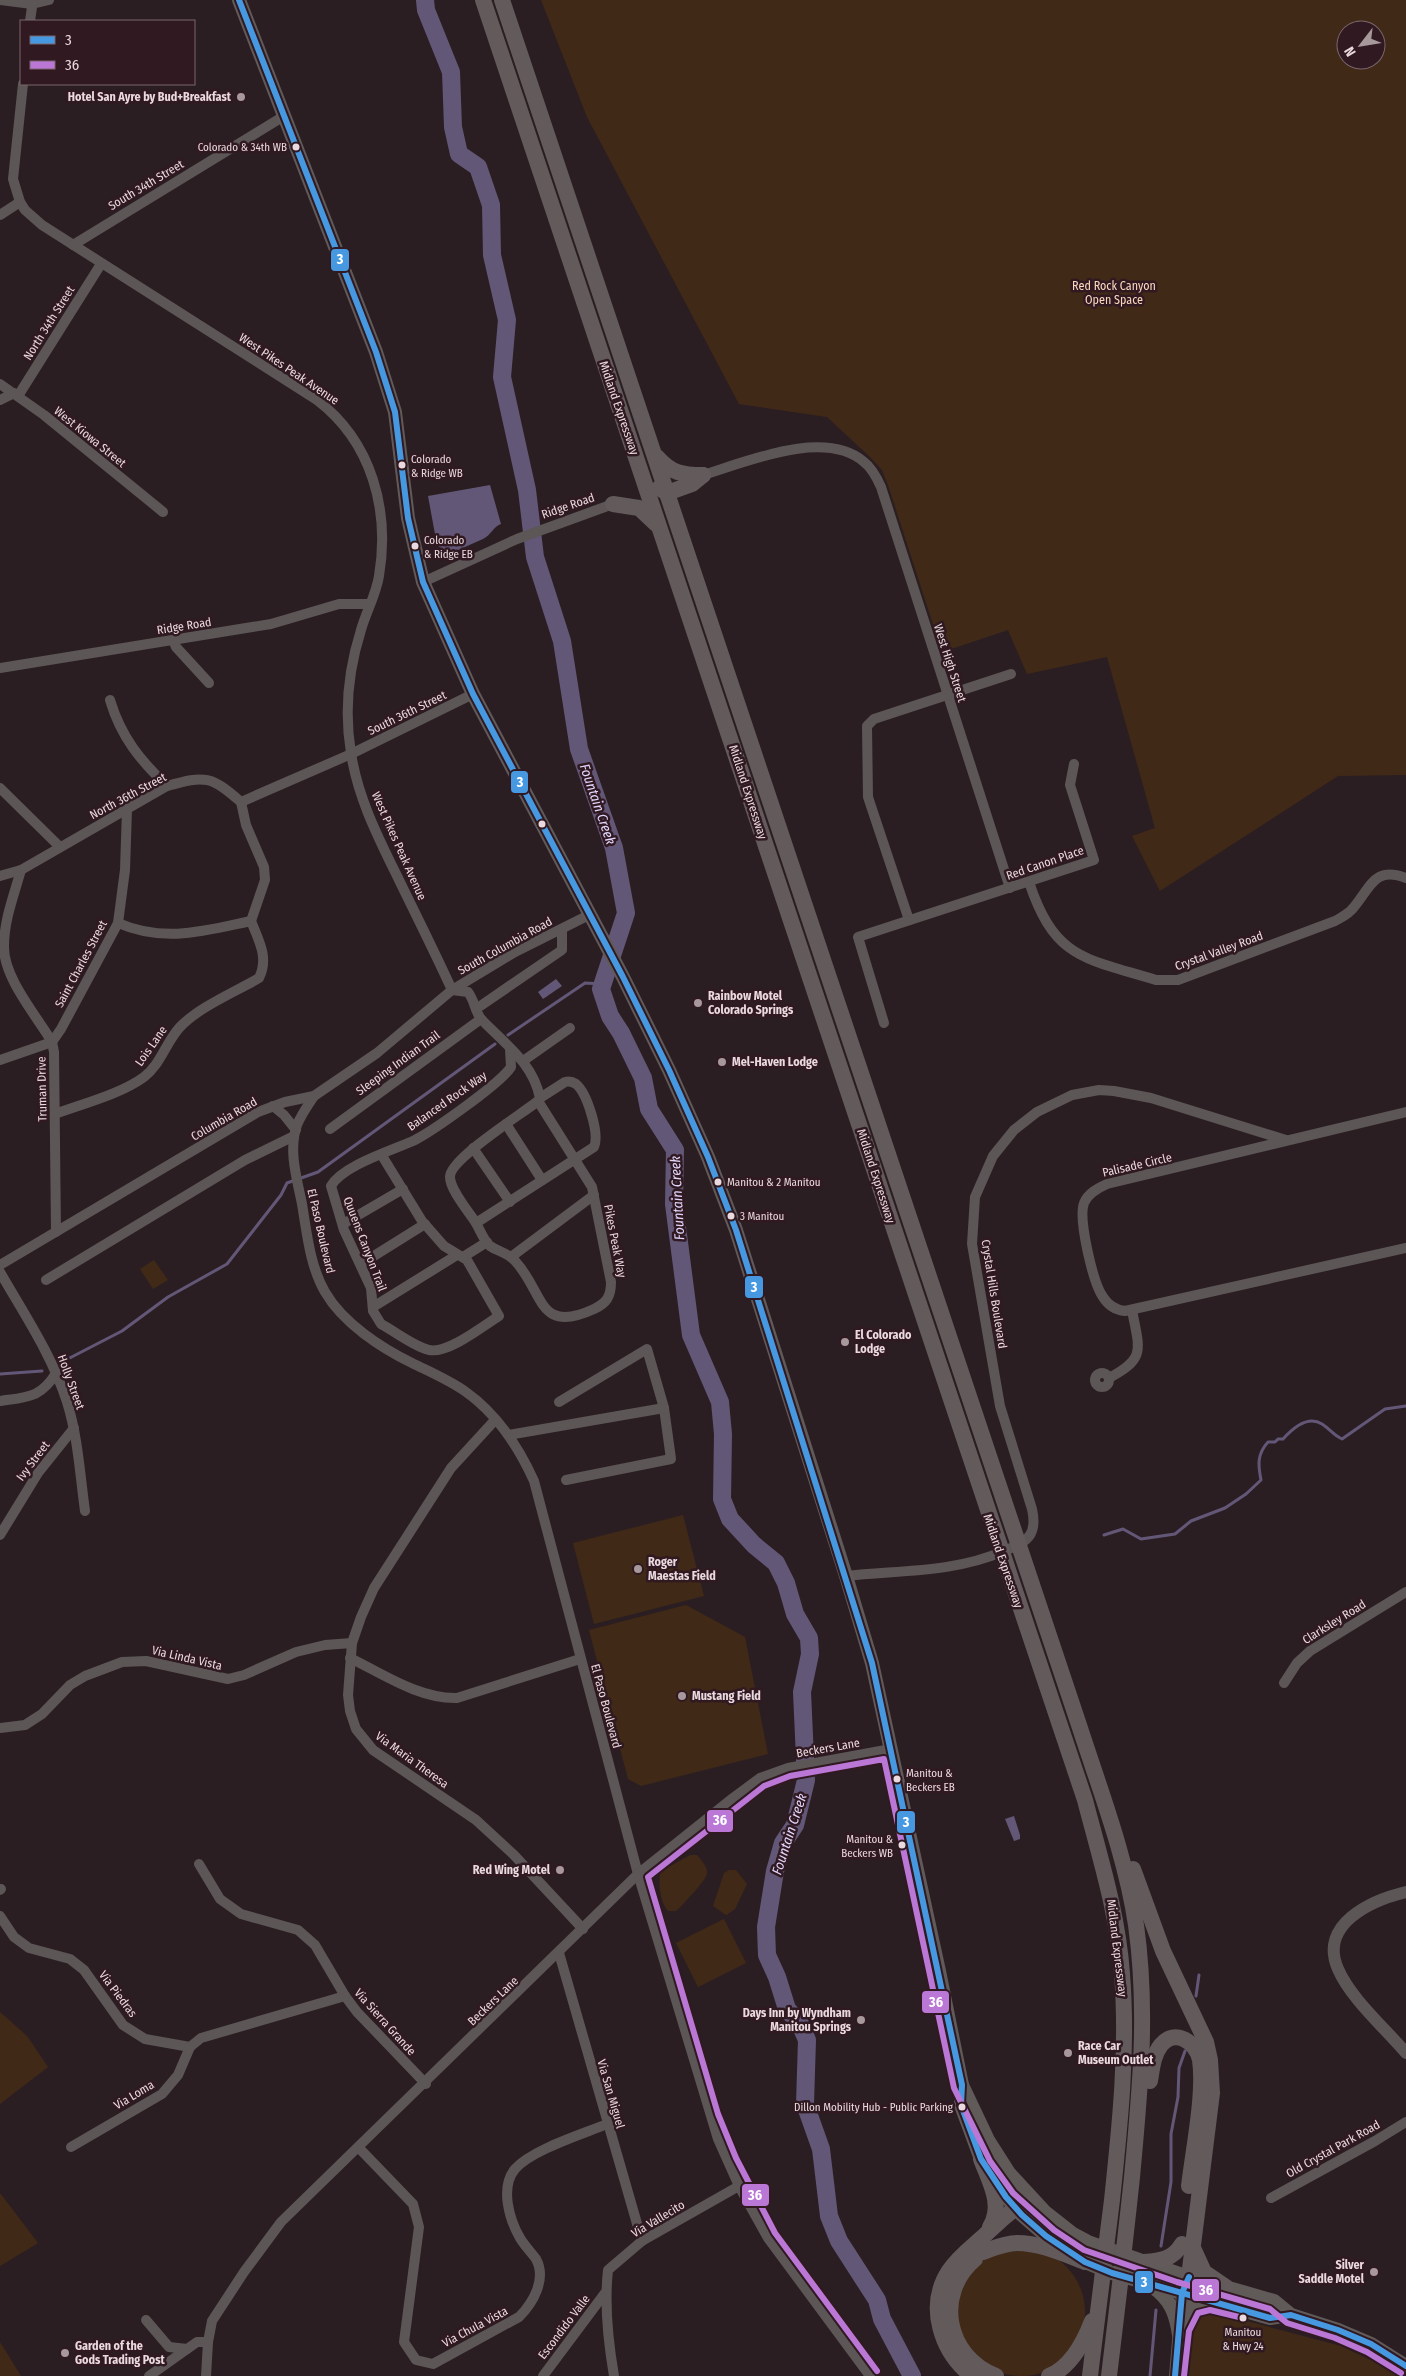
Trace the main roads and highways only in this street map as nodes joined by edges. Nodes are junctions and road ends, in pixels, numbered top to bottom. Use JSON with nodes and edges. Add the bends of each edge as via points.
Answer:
{"nodes":[{"id":1,"x":239,"y":0,"type":"edge"},
{"id":2,"x":483,"y":0,"type":"edge"},
{"id":3,"x":502,"y":0,"type":"edge"},
{"id":4,"x":654,"y":454,"type":"junction"},
{"id":5,"x":637,"y":462,"type":"junction"},
{"id":6,"x":645,"y":489,"type":"junction"},
{"id":7,"x":667,"y":493,"type":"junction"},
{"id":8,"x":659,"y":527,"type":"junction"},
{"id":9,"x":678,"y":527,"type":"junction"},
{"id":10,"x":1079,"y":1725,"type":"junction"},
{"id":11,"x":962,"y":2085,"type":"junction"},
{"id":12,"x":981,"y":2159,"type":"junction"},
{"id":13,"x":1132,"y":2177,"type":"junction"},
{"id":14,"x":1032,"y":2200,"type":"junction"},
{"id":15,"x":1018,"y":2211,"type":"junction"},
{"id":16,"x":987,"y":2233,"type":"junction"},
{"id":17,"x":1188,"y":2240,"type":"junction"},
{"id":18,"x":983,"y":2252,"type":"junction"},
{"id":19,"x":1085,"y":2262,"type":"junction"},
{"id":20,"x":1144,"y":2262,"type":"junction"},
{"id":21,"x":1184,"y":2275,"type":"junction"},
{"id":22,"x":1149,"y":2284,"type":"junction"},
{"id":23,"x":1226,"y":2287,"type":"junction"},
{"id":24,"x":1182,"y":2293,"type":"junction"},
{"id":25,"x":1099,"y":2300,"type":"junction"},
{"id":26,"x":1220,"y":2303,"type":"junction"},
{"id":27,"x":1291,"y":2315,"type":"junction"},
{"id":28,"x":1406,"y":2366,"type":"edge"},
{"id":29,"x":972,"y":2376,"type":"edge"},
{"id":30,"x":996,"y":2376,"type":"edge"},
{"id":31,"x":1049,"y":2376,"type":"edge"},
{"id":32,"x":1090,"y":2376,"type":"edge"},
{"id":33,"x":1109,"y":2376,"type":"edge"}],
"edges":[{"from":1,"to":11,"type":"main road","via":[[376,352],[398,428],[410,528],[423,582],[473,694],[669,1070],[705,1149],[736,1230],[872,1663]]},
{"from":2,"to":5,"type":"highway","name":"Midland Expressway"},
{"from":3,"to":4,"type":"highway","name":"Midland Expressway"},
{"from":4,"to":7,"type":"highway","name":"Midland Expressway"},
{"from":4,"to":7,"type":"highway","via":[[674,472],[703,475],[692,484]]},
{"from":5,"to":6,"type":"highway","name":"Midland Expressway"},
{"from":5,"to":7,"type":"highway","via":[[652,482]]},
{"from":6,"to":8,"type":"highway","name":"Midland Expressway"},
{"from":6,"to":8,"type":"highway","via":[[612,504],[639,508]]},
{"from":6,"to":9,"type":"highway","via":[[664,506]]},
{"from":7,"to":9,"type":"highway","name":"Midland Expressway"},
{"from":8,"to":25,"type":"highway","name":"Midland Expressway","via":[[1085,1800],[1117,1927],[1125,2051]]},
{"from":9,"to":10,"type":"highway","name":"Midland Expressway"},
{"from":10,"to":13,"type":"highway","name":"Midland Expressway","via":[[1118,1847],[1131,1898],[1139,1950],[1143,2004],[1142,2065]]},
{"from":10,"to":17,"type":"highway","via":[[1160,1942],[1199,2026],[1210,2060],[1212,2093]]},
{"from":11,"to":12,"type":"main road","via":[[961,2105]]},
{"from":11,"to":14,"type":"main road","via":[[998,2156]]},
{"from":12,"to":15,"type":"main road"},
{"from":12,"to":16,"type":"highway","via":[[997,2208],[995,2220]]},
{"from":13,"to":17,"type":"highway","via":[[1146,2118],[1152,2066],[1162,2044],[1170,2038],[1181,2038],[1194,2045],[1201,2077]]},
{"from":13,"to":33,"type":"highway","name":"Midland Expressway"},
{"from":14,"to":15,"type":"highway"},
{"from":14,"to":20,"type":"main road","via":[[1073,2234]]},
{"from":15,"to":16,"type":"highway"},
{"from":15,"to":18,"type":"highway"},
{"from":15,"to":19,"type":"main road","via":[[1046,2236]]},
{"from":16,"to":29,"type":"highway","via":[[948,2273],[938,2305],[940,2332],[946,2346],[953,2358]]},
{"from":17,"to":20,"type":"highway","via":[[1167,2259]]},
{"from":17,"to":21,"type":"highway"},
{"from":17,"to":23,"type":"highway","via":[[1202,2269]]},
{"from":18,"to":19,"type":"highway","via":[[1004,2244],[1018,2243],[1060,2252]]},
{"from":18,"to":30,"type":"highway","via":[[970,2263],[955,2284],[950,2320],[956,2342],[963,2352],[979,2368]]},
{"from":19,"to":22,"type":"main road"},
{"from":20,"to":21,"type":"main road"},
{"from":21,"to":23,"type":"main road"},
{"from":21,"to":24,"type":"highway"},
{"from":22,"to":24,"type":"main road"},
{"from":22,"to":26,"type":"main road","via":[[1172,2306],[1179,2335],[1185,2315],[1193,2305]]},
{"from":23,"to":27,"type":"main road","via":[[1274,2301]]},
{"from":24,"to":26,"type":"main road"},
{"from":25,"to":31,"type":"highway","via":[[1079,2348],[1063,2368]]},
{"from":25,"to":32,"type":"highway","name":"Midland Expressway"},
{"from":26,"to":27,"type":"main road","via":[[1270,2318]]},
{"from":27,"to":28,"type":"main road","via":[[1371,2344]]}]}
